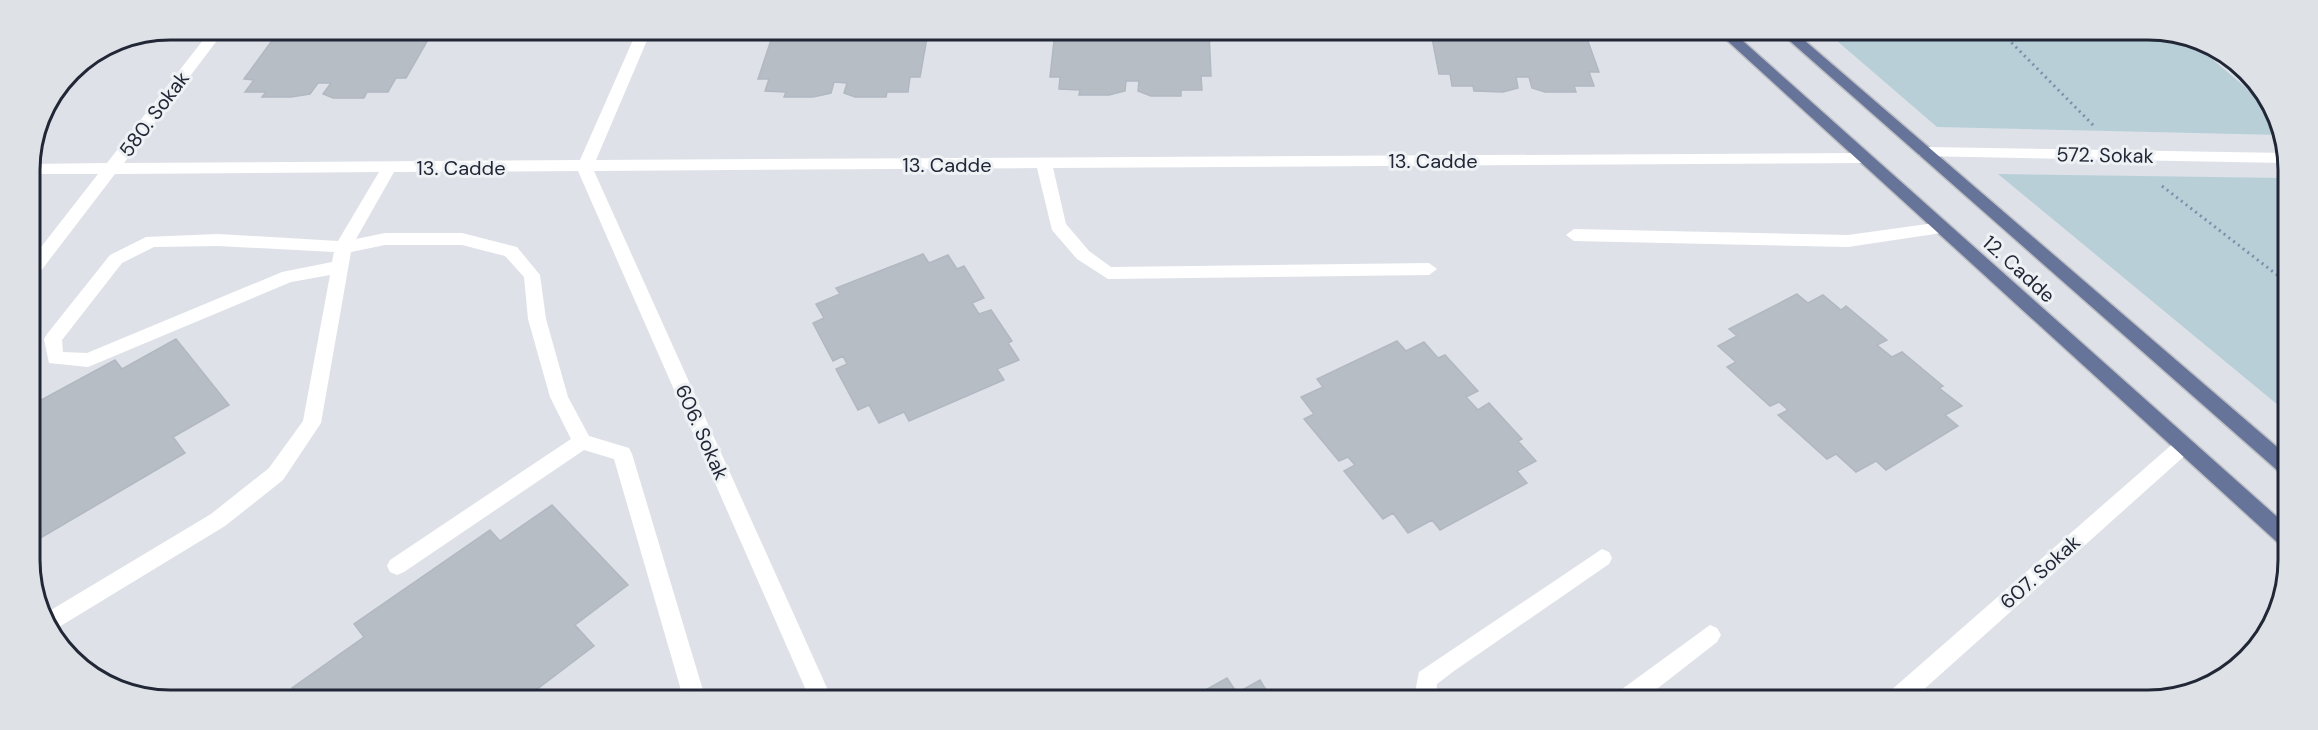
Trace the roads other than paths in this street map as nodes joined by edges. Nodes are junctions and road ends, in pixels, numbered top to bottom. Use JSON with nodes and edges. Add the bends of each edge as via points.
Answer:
{"nodes":[{"id":1,"x":210,"y":40,"type":"edge"},
{"id":2,"x":640,"y":40,"type":"edge"},
{"id":3,"x":1734,"y":40,"type":"edge"},
{"id":4,"x":1796,"y":40,"type":"edge"},
{"id":5,"x":1925,"y":152,"type":"junction"},
{"id":6,"x":1864,"y":158,"type":"junction"},
{"id":7,"x":2277,"y":158,"type":"edge"},
{"id":8,"x":1044,"y":164,"type":"junction"},
{"id":9,"x":389,"y":168,"type":"junction"},
{"id":10,"x":585,"y":168,"type":"junction"},
{"id":11,"x":41,"y":169,"type":"edge"},
{"id":12,"x":111,"y":169,"type":"junction"},
{"id":13,"x":1942,"y":228,"type":"junction"},
{"id":14,"x":1574,"y":235,"type":"dead end"},
{"id":15,"x":343,"y":246,"type":"junction"},
{"id":16,"x":41,"y":259,"type":"edge"},
{"id":17,"x":340,"y":267,"type":"junction"},
{"id":18,"x":1429,"y":269,"type":"dead end"},
{"id":19,"x":582,"y":442,"type":"junction"},
{"id":20,"x":2183,"y":446,"type":"junction"},
{"id":21,"x":2278,"y":459,"type":"edge"},
{"id":22,"x":2278,"y":531,"type":"edge"},
{"id":23,"x":1602,"y":558,"type":"dead end"},
{"id":24,"x":397,"y":566,"type":"dead end"},
{"id":25,"x":55,"y":619,"type":"edge"},
{"id":26,"x":1710,"y":635,"type":"dead end"},
{"id":27,"x":1426,"y":689,"type":"edge"},
{"id":28,"x":1639,"y":689,"type":"edge"},
{"id":29,"x":1908,"y":689,"type":"edge"},
{"id":30,"x":692,"y":690,"type":"edge"},
{"id":31,"x":817,"y":690,"type":"edge"}],
"edges":[{"from":1,"to":12,"type":"street","name":"580. Sokak"},
{"from":2,"to":10,"type":"street"},
{"from":3,"to":6,"type":"main road","name":"12. Cadde"},
{"from":4,"to":5,"type":"main road","name":"12. Cadde"},
{"from":5,"to":7,"type":"street","name":"572. Sokak"},
{"from":5,"to":21,"type":"main road","name":"12. Cadde"},
{"from":6,"to":8,"type":"street","name":"13. Cadde"},
{"from":6,"to":13,"type":"main road","name":"12. Cadde"},
{"from":8,"to":10,"type":"street","name":"13. Cadde"},
{"from":8,"to":18,"type":"street","via":[[1058,226],[1083,255],[1108,273]]},
{"from":9,"to":10,"type":"street","name":"13. Cadde"},
{"from":9,"to":12,"type":"street","name":"13. Cadde"},
{"from":9,"to":15,"type":"street"},
{"from":10,"to":31,"type":"street","name":"606. Sokak"},
{"from":11,"to":12,"type":"street","name":"13. Cadde"},
{"from":12,"to":16,"type":"street","name":"580. Sokak"},
{"from":13,"to":14,"type":"street","via":[[1848,241]]},
{"from":13,"to":20,"type":"main road","name":"12. Cadde"},
{"from":15,"to":17,"type":"street"},
{"from":15,"to":17,"type":"street","via":[[152,241],[116,259],[53,339],[55,358],[88,360],[288,276]]},
{"from":15,"to":19,"type":"street","via":[[385,239],[462,239],[511,251],[532,275],[537,319],[559,397]]},
{"from":17,"to":25,"type":"street","via":[[312,423],[276,474],[218,520]]},
{"from":19,"to":24,"type":"street"},
{"from":19,"to":30,"type":"street","via":[[622,454]]},
{"from":20,"to":22,"type":"main road","name":"12. Cadde"},
{"from":20,"to":29,"type":"street","name":"607. Sokak"},
{"from":23,"to":27,"type":"street","via":[[1446,664],[1428,680]]},
{"from":26,"to":28,"type":"street"}]}
